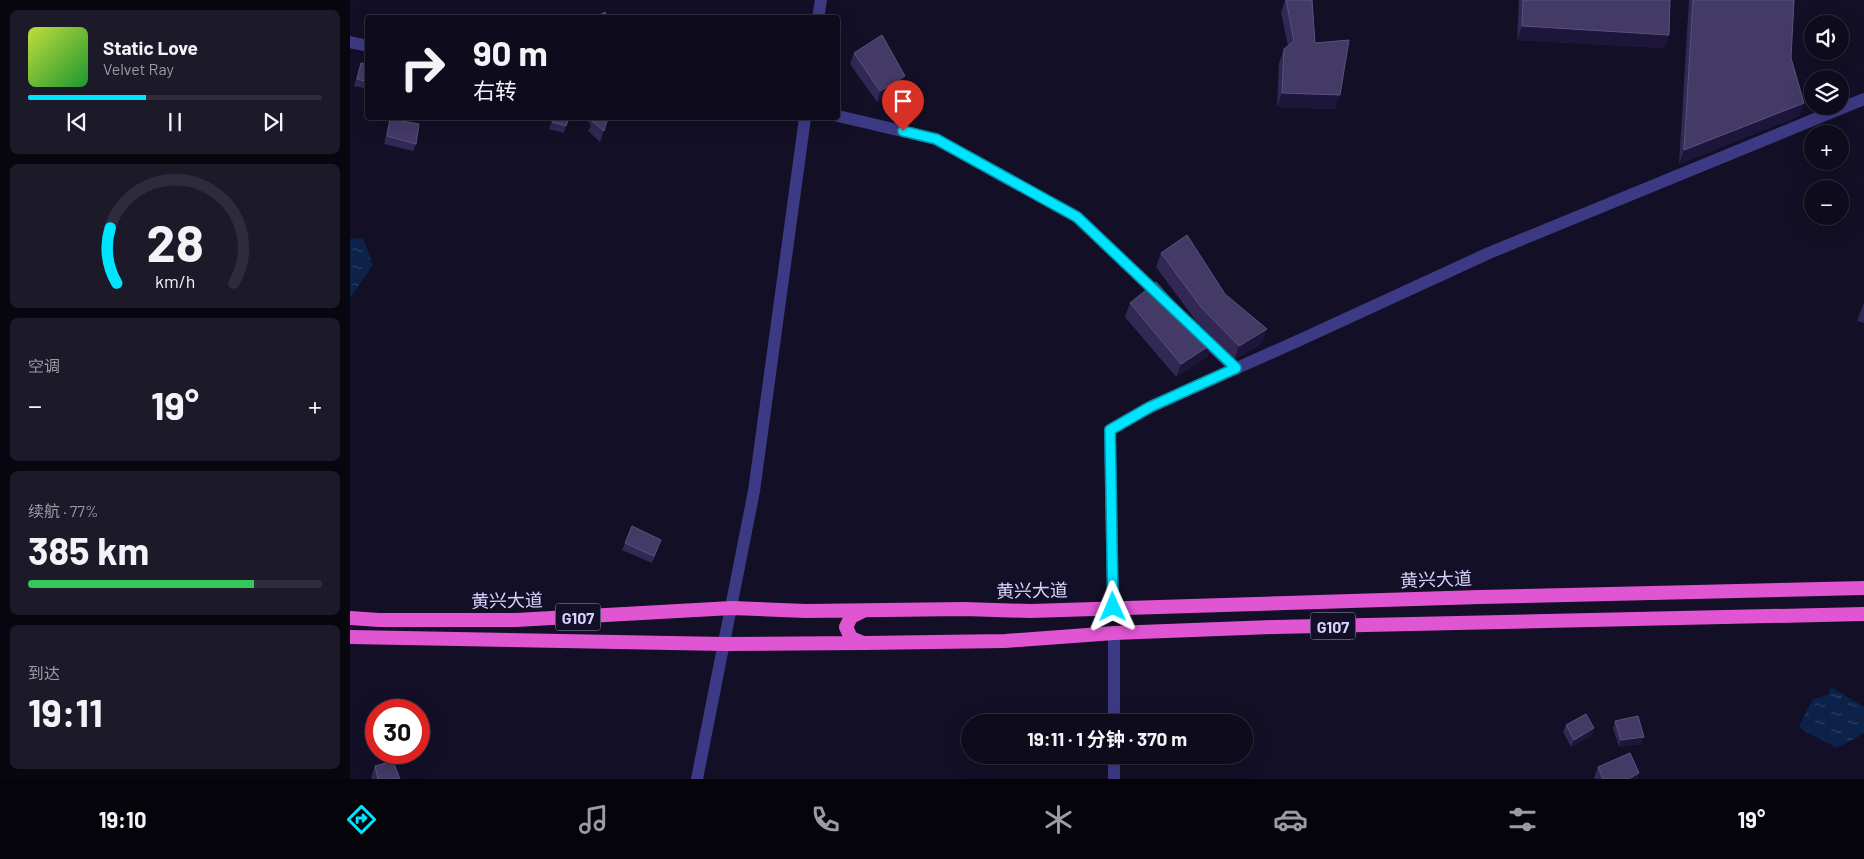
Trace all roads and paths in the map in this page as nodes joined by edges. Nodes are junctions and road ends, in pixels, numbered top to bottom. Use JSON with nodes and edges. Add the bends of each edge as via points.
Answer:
{"nodes":[{"id":1,"x":821,"y":0,"type":"edge"},
{"id":2,"x":818,"y":15,"type":"edge"},
{"id":3,"x":350,"y":42,"type":"edge"},
{"id":4,"x":365,"y":45,"type":"edge"},
{"id":5,"x":1864,"y":100,"type":"edge"},
{"id":6,"x":840,"y":116,"type":"edge"},
{"id":7,"x":805,"y":120,"type":"edge"},
{"id":8,"x":1171,"y":306,"type":"edge"},
{"id":9,"x":1192,"y":327,"type":"edge"},
{"id":10,"x":1236,"y":368,"type":"junction"},
{"id":11,"x":1864,"y":588,"type":"edge"},
{"id":12,"x":1113,"y":607,"type":"junction"},
{"id":13,"x":732,"y":608,"type":"junction"},
{"id":14,"x":864,"y":610,"type":"junction"},
{"id":15,"x":1864,"y":614,"type":"edge"},
{"id":16,"x":350,"y":618,"type":"edge"},
{"id":17,"x":1114,"y":633,"type":"junction"},
{"id":18,"x":350,"y":637,"type":"edge"},
{"id":19,"x":864,"y":643,"type":"junction"},
{"id":20,"x":724,"y":644,"type":"junction"},
{"id":21,"x":1114,"y":714,"type":"edge"},
{"id":22,"x":1114,"y":764,"type":"edge"},
{"id":23,"x":697,"y":779,"type":"edge"},
{"id":24,"x":1114,"y":779,"type":"edge"}],
"edges":[{"from":1,"to":2,"type":"street"},
{"from":3,"to":4,"type":"street"},
{"from":5,"to":10,"type":"street","via":[[1489,252]]},
{"from":6,"to":8,"type":"street","via":[[936,139],[1077,217]]},
{"from":7,"to":13,"type":"street","via":[[754,491]]},
{"from":9,"to":10,"type":"street"},
{"from":10,"to":12,"type":"street","via":[[1150,407],[1110,430]]},
{"from":11,"to":12,"type":"highway","name":"黄兴大道","number":"G107"},
{"from":12,"to":14,"type":"highway","name":"黄兴大道","number":"G107","via":[[1030,611]]},
{"from":13,"to":14,"type":"highway","name":"黄兴大道","number":"G107"},
{"from":13,"to":16,"type":"highway","name":"黄兴大道","number":"G107","via":[[516,620]]},
{"from":13,"to":20,"type":"street"},
{"from":14,"to":19,"type":"highway","via":[[851,617],[846,627],[851,638]]},
{"from":15,"to":17,"type":"highway","number":"G107"},
{"from":17,"to":19,"type":"highway","number":"G107","via":[[1005,641]]},
{"from":17,"to":21,"type":"street"},
{"from":18,"to":20,"type":"highway","number":"G107"},
{"from":19,"to":20,"type":"highway","number":"G107"},
{"from":20,"to":23,"type":"street"},
{"from":22,"to":24,"type":"street"}]}
